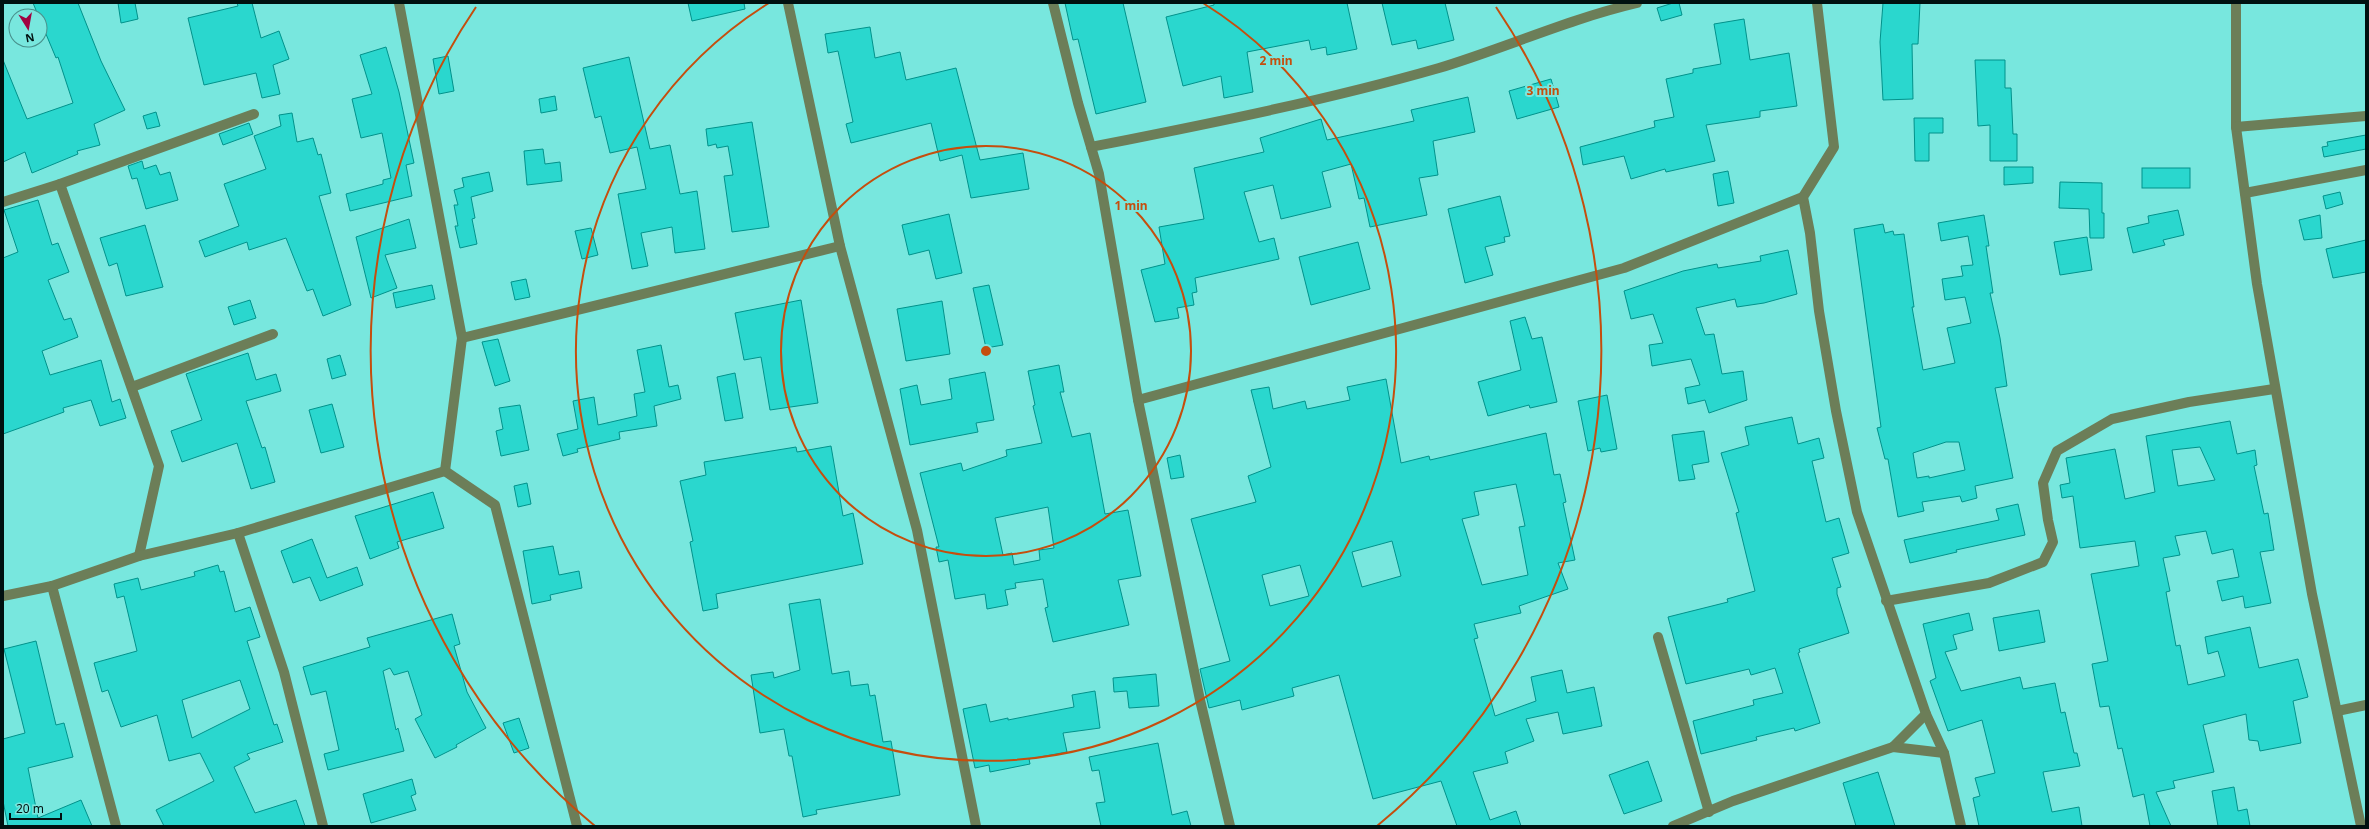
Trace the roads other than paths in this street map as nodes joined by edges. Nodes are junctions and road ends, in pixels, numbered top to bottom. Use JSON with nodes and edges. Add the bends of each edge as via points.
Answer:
{"nodes":[{"id":1,"x":399,"y":3,"type":"edge"},
{"id":2,"x":788,"y":3,"type":"edge"},
{"id":3,"x":1053,"y":3,"type":"edge"},
{"id":4,"x":1637,"y":3,"type":"edge"},
{"id":5,"x":1817,"y":3,"type":"edge"},
{"id":6,"x":2236,"y":3,"type":"edge"},
{"id":7,"x":254,"y":114,"type":"dead end"},
{"id":8,"x":2366,"y":116,"type":"edge"},
{"id":9,"x":2236,"y":127,"type":"junction"},
{"id":10,"x":1091,"y":147,"type":"junction"},
{"id":11,"x":2366,"y":170,"type":"edge"},
{"id":12,"x":60,"y":184,"type":"junction"},
{"id":13,"x":2245,"y":193,"type":"junction"},
{"id":14,"x":1803,"y":197,"type":"junction"},
{"id":15,"x":3,"y":202,"type":"edge"},
{"id":16,"x":840,"y":246,"type":"junction"},
{"id":17,"x":273,"y":334,"type":"dead end"},
{"id":18,"x":462,"y":338,"type":"junction"},
{"id":19,"x":132,"y":387,"type":"junction"},
{"id":20,"x":2274,"y":389,"type":"junction"},
{"id":21,"x":1138,"y":400,"type":"junction"},
{"id":22,"x":445,"y":471,"type":"junction"},
{"id":23,"x":238,"y":533,"type":"junction"},
{"id":24,"x":139,"y":556,"type":"junction"},
{"id":25,"x":52,"y":586,"type":"junction"},
{"id":26,"x":3,"y":596,"type":"edge"},
{"id":27,"x":1886,"y":601,"type":"junction"},
{"id":28,"x":1658,"y":637,"type":"dead end"},
{"id":29,"x":2366,"y":705,"type":"edge"},
{"id":30,"x":2337,"y":711,"type":"junction"},
{"id":31,"x":1926,"y":714,"type":"junction"},
{"id":32,"x":1893,"y":747,"type":"junction"},
{"id":33,"x":1944,"y":753,"type":"junction"},
{"id":34,"x":1709,"y":812,"type":"junction"},
{"id":35,"x":116,"y":826,"type":"edge"},
{"id":36,"x":324,"y":826,"type":"edge"},
{"id":37,"x":578,"y":826,"type":"edge"},
{"id":38,"x":976,"y":826,"type":"edge"},
{"id":39,"x":1230,"y":826,"type":"edge"},
{"id":40,"x":1673,"y":826,"type":"edge"},
{"id":41,"x":1961,"y":826,"type":"edge"},
{"id":42,"x":2361,"y":826,"type":"edge"}],
"edges":[{"from":1,"to":18,"type":"street"},
{"from":2,"to":16,"type":"street"},
{"from":3,"to":10,"type":"street"},
{"from":4,"to":10,"type":"street","via":[[1604,11],[1439,67],[1256,114]]},
{"from":5,"to":14,"type":"street","via":[[1834,147]]},
{"from":6,"to":9,"type":"street"},
{"from":7,"to":12,"type":"street"},
{"from":8,"to":9,"type":"street"},
{"from":9,"to":13,"type":"street"},
{"from":10,"to":21,"type":"street","via":[[1099,174]]},
{"from":11,"to":13,"type":"street"},
{"from":12,"to":15,"type":"street"},
{"from":12,"to":19,"type":"street"},
{"from":13,"to":20,"type":"street"},
{"from":14,"to":21,"type":"street","via":[[1624,268]]},
{"from":14,"to":27,"type":"street","via":[[1836,412],[1857,512]]},
{"from":16,"to":18,"type":"street"},
{"from":16,"to":38,"type":"street","via":[[917,530]]},
{"from":17,"to":19,"type":"street"},
{"from":18,"to":22,"type":"street"},
{"from":19,"to":24,"type":"street","via":[[159,466]]},
{"from":20,"to":27,"type":"street","via":[[2189,402],[2112,419],[2098,425],[2057,451],[2043,483],[2053,542],[2043,562],[1989,584]]},
{"from":20,"to":30,"type":"street","via":[[2312,594]]},
{"from":21,"to":39,"type":"street","via":[[1200,700]]},
{"from":22,"to":23,"type":"street"},
{"from":22,"to":37,"type":"street","via":[[495,505]]},
{"from":23,"to":24,"type":"street"},
{"from":23,"to":36,"type":"street","via":[[284,672]]},
{"from":24,"to":25,"type":"street"},
{"from":25,"to":26,"type":"street"},
{"from":25,"to":35,"type":"street"},
{"from":27,"to":31,"type":"street"},
{"from":28,"to":34,"type":"street"},
{"from":29,"to":30,"type":"street"},
{"from":30,"to":42,"type":"street"},
{"from":31,"to":32,"type":"street"},
{"from":31,"to":33,"type":"street"},
{"from":32,"to":33,"type":"street"},
{"from":32,"to":34,"type":"street","via":[[1733,801]]},
{"from":33,"to":41,"type":"street"},
{"from":34,"to":40,"type":"street"}]}
